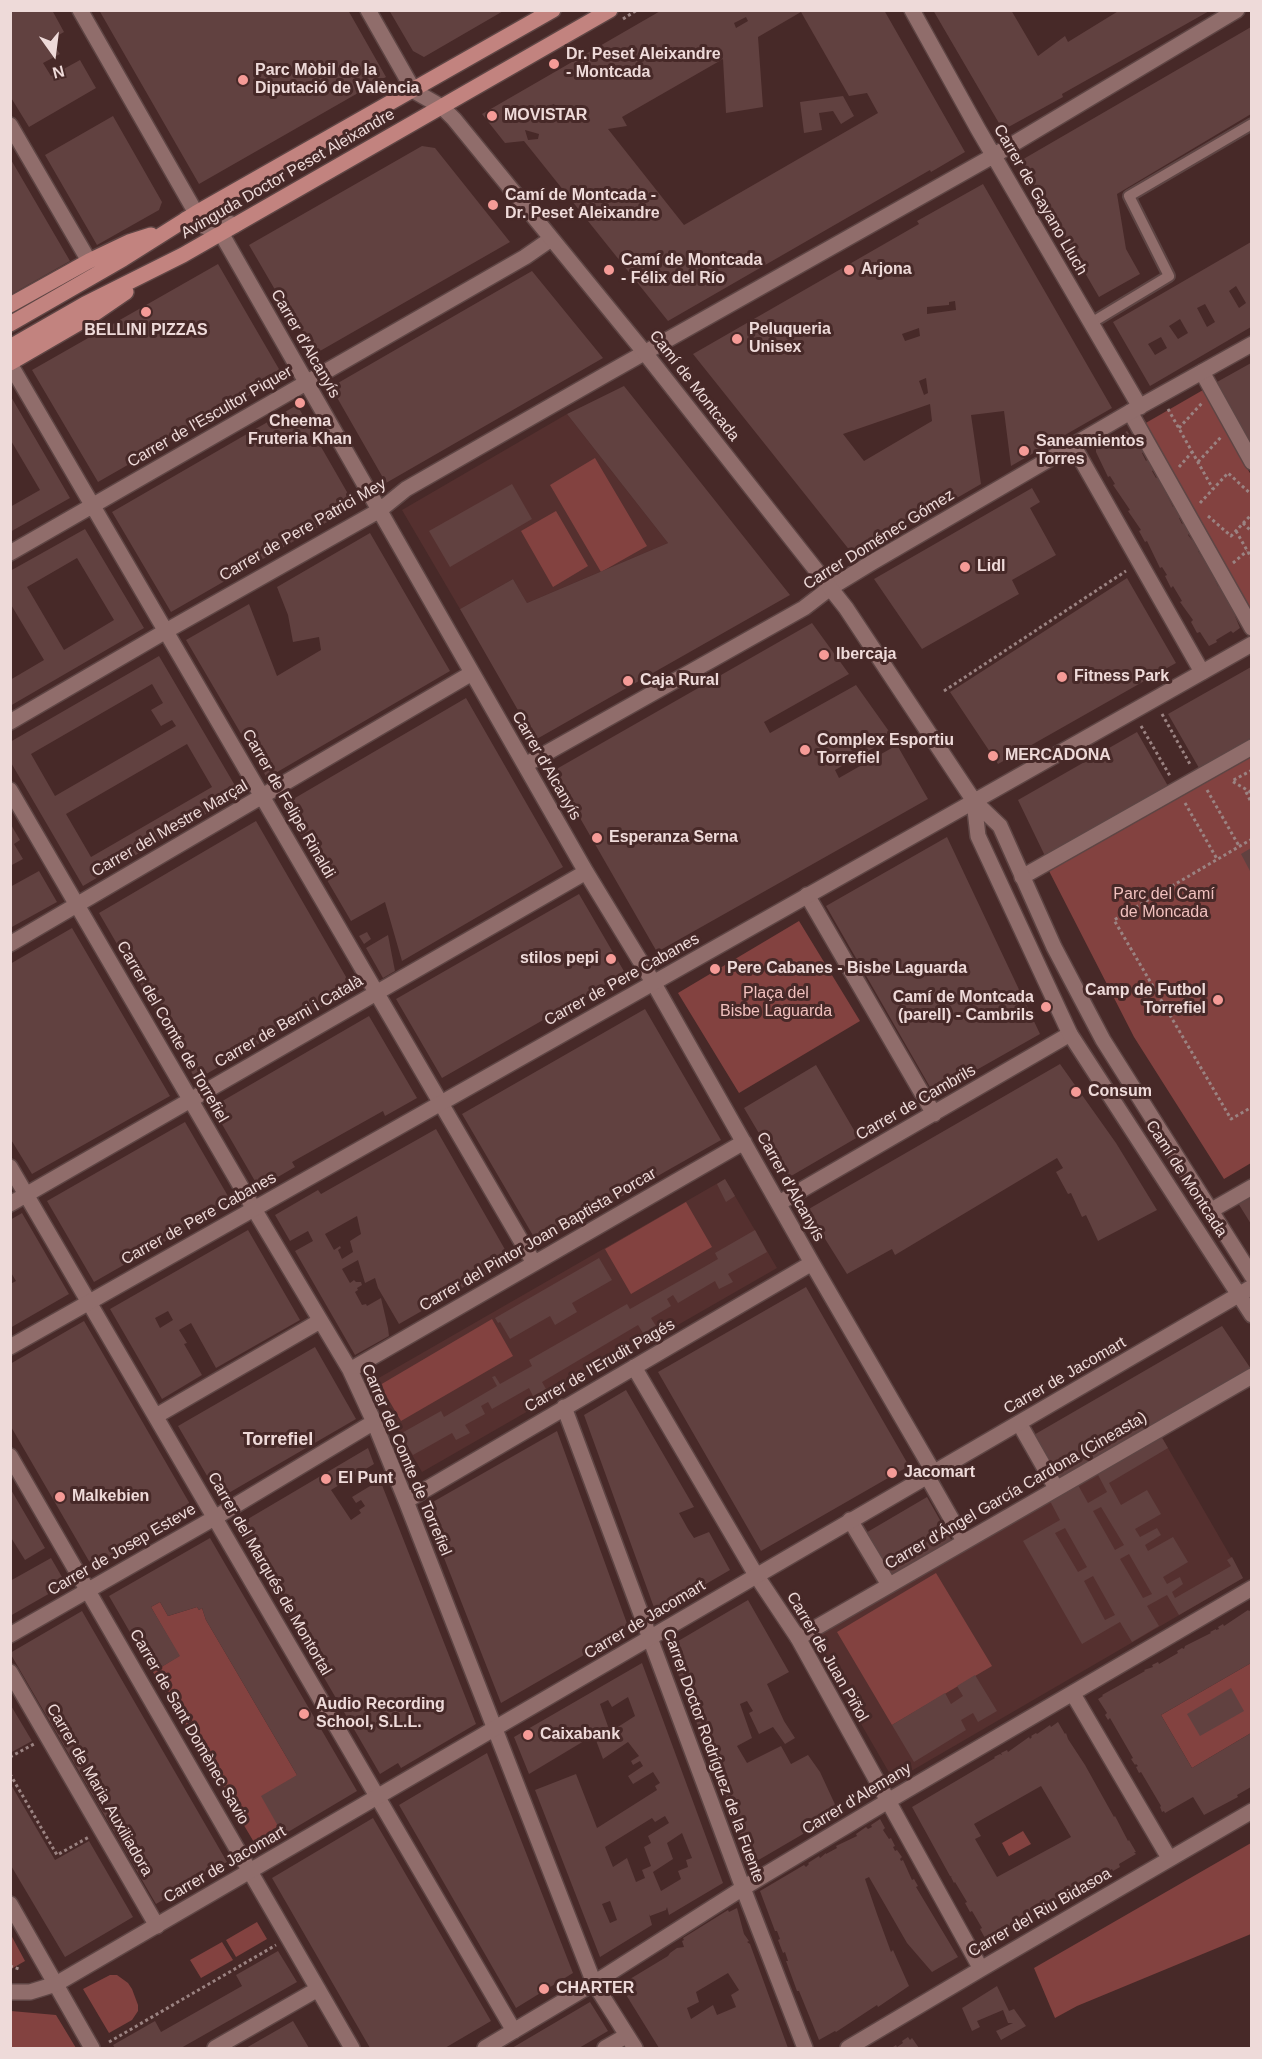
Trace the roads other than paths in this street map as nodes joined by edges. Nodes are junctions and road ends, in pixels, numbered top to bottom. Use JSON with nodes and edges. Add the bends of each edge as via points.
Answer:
{"nodes":[{"id":1,"x":80,"y":10,"type":"edge"},
{"id":2,"x":368,"y":10,"type":"edge"},
{"id":3,"x":553,"y":10,"type":"edge"},
{"id":4,"x":610,"y":10,"type":"edge"},
{"id":5,"x":912,"y":10,"type":"edge"},
{"id":6,"x":1237,"y":10,"type":"edge"},
{"id":7,"x":414,"y":91,"type":"junction"},
{"id":8,"x":442,"y":107,"type":"junction"},
{"id":9,"x":1251,"y":124,"type":"edge"},
{"id":10,"x":10,"y":125,"type":"edge"},
{"id":11,"x":993,"y":156,"type":"junction"},
{"id":12,"x":191,"y":216,"type":"junction"},
{"id":13,"x":235,"y":225,"type":"junction"},
{"id":14,"x":168,"y":229,"type":"junction"},
{"id":15,"x":221,"y":233,"type":"junction"},
{"id":16,"x":551,"y":239,"type":"junction"},
{"id":17,"x":89,"y":261,"type":"junction"},
{"id":18,"x":171,"y":261,"type":"junction"},
{"id":19,"x":10,"y":305,"type":"edge"},
{"id":20,"x":1091,"y":323,"type":"junction"},
{"id":21,"x":10,"y":324,"type":"edge"},
{"id":22,"x":1251,"y":344,"type":"edge"},
{"id":23,"x":10,"y":347,"type":"edge"},
{"id":24,"x":645,"y":353,"type":"junction"},
{"id":25,"x":10,"y":364,"type":"edge"},
{"id":26,"x":1202,"y":372,"type":"junction"},
{"id":27,"x":306,"y":382,"type":"junction"},
{"id":28,"x":1135,"y":409,"type":"junction"},
{"id":29,"x":1073,"y":445,"type":"junction"},
{"id":30,"x":1251,"y":462,"type":"edge"},
{"id":31,"x":93,"y":506,"type":"junction"},
{"id":32,"x":380,"y":510,"type":"junction"},
{"id":33,"x":10,"y":554,"type":"edge"},
{"id":34,"x":831,"y":588,"type":"junction"},
{"id":35,"x":1251,"y":628,"type":"edge"},
{"id":36,"x":166,"y":631,"type":"junction"},
{"id":37,"x":1251,"y":644,"type":"edge"},
{"id":38,"x":1202,"y":672,"type":"junction"},
{"id":39,"x":472,"y":673,"type":"junction"},
{"id":40,"x":10,"y":722,"type":"edge"},
{"id":41,"x":1251,"y":747,"type":"edge"},
{"id":42,"x":525,"y":765,"type":"junction"},
{"id":43,"x":10,"y":790,"type":"edge"},
{"id":44,"x":262,"y":796,"type":"junction"},
{"id":45,"x":974,"y":801,"type":"junction"},
{"id":46,"x":586,"y":872,"type":"junction"},
{"id":47,"x":1023,"y":877,"type":"junction"},
{"id":48,"x":807,"y":896,"type":"junction"},
{"id":49,"x":78,"y":905,"type":"junction"},
{"id":50,"x":10,"y":944,"type":"edge"},
{"id":51,"x":654,"y":982,"type":"junction"},
{"id":52,"x":377,"y":992,"type":"junction"},
{"id":53,"x":1070,"y":1034,"type":"junction"},
{"id":54,"x":191,"y":1100,"type":"junction"},
{"id":55,"x":441,"y":1103,"type":"junction"},
{"id":56,"x":934,"y":1114,"type":"junction"},
{"id":57,"x":744,"y":1142,"type":"junction"},
{"id":58,"x":10,"y":1167,"type":"edge"},
{"id":59,"x":1251,"y":1187,"type":"edge"},
{"id":60,"x":27,"y":1195,"type":"junction"},
{"id":61,"x":779,"y":1203,"type":"junction"},
{"id":62,"x":10,"y":1204,"type":"edge"},
{"id":63,"x":254,"y":1209,"type":"junction"},
{"id":64,"x":1210,"y":1211,"type":"junction"},
{"id":65,"x":534,"y":1263,"type":"junction"},
{"id":66,"x":812,"y":1263,"type":"junction"},
{"id":67,"x":1251,"y":1276,"type":"edge"},
{"id":68,"x":1245,"y":1291,"type":"edge"},
{"id":69,"x":89,"y":1302,"type":"junction"},
{"id":70,"x":1251,"y":1315,"type":"edge"},
{"id":71,"x":321,"y":1322,"type":"junction"},
{"id":72,"x":10,"y":1347,"type":"edge"},
{"id":73,"x":634,"y":1367,"type":"junction"},
{"id":74,"x":350,"y":1370,"type":"junction"},
{"id":75,"x":1251,"y":1376,"type":"edge"},
{"id":76,"x":564,"y":1407,"type":"junction"},
{"id":77,"x":156,"y":1416,"type":"junction"},
{"id":78,"x":374,"y":1422,"type":"junction"},
{"id":79,"x":1019,"y":1423,"type":"junction"},
{"id":80,"x":10,"y":1456,"type":"edge"},
{"id":81,"x":931,"y":1475,"type":"junction"},
{"id":82,"x":1056,"y":1488,"type":"junction"},
{"id":83,"x":406,"y":1501,"type":"junction"},
{"id":84,"x":216,"y":1517,"type":"junction"},
{"id":85,"x":850,"y":1520,"type":"junction"},
{"id":86,"x":964,"y":1541,"type":"junction"},
{"id":87,"x":756,"y":1575,"type":"junction"},
{"id":88,"x":889,"y":1585,"type":"junction"},
{"id":89,"x":1251,"y":1588,"type":"edge"},
{"id":90,"x":88,"y":1590,"type":"junction"},
{"id":91,"x":10,"y":1635,"type":"edge"},
{"id":92,"x":651,"y":1638,"type":"junction"},
{"id":93,"x":798,"y":1638,"type":"junction"},
{"id":94,"x":10,"y":1672,"type":"edge"},
{"id":95,"x":1073,"y":1694,"type":"junction"},
{"id":96,"x":495,"y":1728,"type":"junction"},
{"id":97,"x":377,"y":1797,"type":"junction"},
{"id":98,"x":888,"y":1801,"type":"junction"},
{"id":99,"x":1251,"y":1811,"type":"edge"},
{"id":100,"x":1169,"y":1858,"type":"junction"},
{"id":101,"x":251,"y":1871,"type":"junction"},
{"id":102,"x":743,"y":1888,"type":"junction"},
{"id":103,"x":10,"y":1904,"type":"edge"},
{"id":104,"x":157,"y":1926,"type":"junction"},
{"id":105,"x":981,"y":1969,"type":"junction"},
{"id":106,"x":594,"y":1983,"type":"junction"},
{"id":107,"x":56,"y":1984,"type":"junction"},
{"id":108,"x":318,"y":1989,"type":"junction"},
{"id":109,"x":10,"y":1992,"type":"edge"},
{"id":110,"x":514,"y":2031,"type":"junction"},
{"id":111,"x":631,"y":2042,"type":"edge"},
{"id":112,"x":92,"y":2049,"type":"edge"},
{"id":113,"x":215,"y":2049,"type":"edge"},
{"id":114,"x":352,"y":2049,"type":"edge"},
{"id":115,"x":484,"y":2049,"type":"edge"},
{"id":116,"x":605,"y":2049,"type":"edge"},
{"id":117,"x":805,"y":2049,"type":"edge"},
{"id":118,"x":848,"y":2049,"type":"edge"}],
"edges":[{"from":1,"to":12,"type":"street"},
{"from":2,"to":7,"type":"street"},
{"from":3,"to":7,"type":"main road","name":"Avinguda Doctor Peset Aleixandre"},
{"from":4,"to":8,"type":"main road","name":"Avinguda Doctor Peset Aleixandre"},
{"from":5,"to":11,"type":"street","name":"Carrer de Gayano Lluch"},
{"from":6,"to":11,"type":"street","name":"Carrer de Pere Patrici Mey"},
{"from":7,"to":8,"type":"street","name":"Camí de Montcada"},
{"from":7,"to":12,"type":"main road","name":"Avinguda Doctor Peset Aleixandre"},
{"from":8,"to":13,"type":"main road","name":"Avinguda Doctor Peset Aleixandre"},
{"from":8,"to":16,"type":"street","name":"Camí de Montcada"},
{"from":9,"to":20,"type":"lane","via":[[1129,196],[1169,276]]},
{"from":10,"to":17,"type":"street"},
{"from":11,"to":20,"type":"street","name":"Carrer de Gayano Lluch"},
{"from":11,"to":24,"type":"street","name":"Carrer de Pere Patrici Mey"},
{"from":12,"to":13,"type":"street"},
{"from":12,"to":14,"type":"main road","name":"Avinguda Doctor Peset Aleixandre"},
{"from":12,"to":15,"type":"street"},
{"from":13,"to":15,"type":"main road","name":"Avinguda Doctor Peset Aleixandre"},
{"from":14,"to":17,"type":"main road","name":"Avinguda Doctor Peset Aleixandre"},
{"from":14,"to":21,"type":"main road","name":"Avinguda Doctor Peset Aleixandre","via":[[123,260]]},
{"from":15,"to":18,"type":"main road","name":"Avinguda Doctor Peset Aleixandre"},
{"from":15,"to":27,"type":"street","name":"Carrer d'Alcanyís"},
{"from":16,"to":24,"type":"street","name":"Camí de Montcada"},
{"from":16,"to":27,"type":"street","name":"Carrer de l'Escultor Piquer","via":[[525,258]]},
{"from":17,"to":19,"type":"main road","name":"Avinguda Doctor Peset Aleixandre"},
{"from":18,"to":23,"type":"main road","name":"Avinguda Doctor Peset Aleixandre"},
{"from":18,"to":25,"type":"main road","name":"Avinguda Doctor Peset Aleixandre","via":[[91,316]]},
{"from":20,"to":28,"type":"street","name":"Carrer de Gayano Lluch"},
{"from":22,"to":26,"type":"street","name":"Carrer Doménec Gómez"},
{"from":24,"to":32,"type":"street","name":"Carrer de Pere Patrici Mey","via":[[406,489]]},
{"from":24,"to":34,"type":"street","name":"Camí de Montcada"},
{"from":25,"to":31,"type":"street","name":"Carrer de Felipe Rinaldi"},
{"from":26,"to":28,"type":"street","name":"Carrer Doménec Gómez"},
{"from":26,"to":30,"type":"street"},
{"from":27,"to":31,"type":"street","name":"Carrer de l'Escultor Piquer"},
{"from":27,"to":32,"type":"street","name":"Carrer d'Alcanyís"},
{"from":28,"to":29,"type":"street","name":"Carrer Doménec Gómez"},
{"from":28,"to":35,"type":"street","name":"Carrer de Gayano Lluch"},
{"from":29,"to":34,"type":"street","name":"Carrer Doménec Gómez"},
{"from":29,"to":38,"type":"street"},
{"from":31,"to":33,"type":"street","name":"Carrer de l'Escultor Piquer"},
{"from":31,"to":36,"type":"street","name":"Carrer de Felipe Rinaldi"},
{"from":32,"to":36,"type":"street","name":"Carrer de Pere Patrici Mey"},
{"from":32,"to":39,"type":"street","name":"Carrer d'Alcanyís"},
{"from":34,"to":42,"type":"street","name":"Carrer Doménec Gómez","via":[[804,608]]},
{"from":34,"to":45,"type":"street","name":"Camí de Montcada"},
{"from":36,"to":40,"type":"street","name":"Carrer de Pere Patrici Mey"},
{"from":36,"to":44,"type":"street","name":"Carrer de Felipe Rinaldi"},
{"from":37,"to":38,"type":"street","name":"Carrer de Pere Cabanes"},
{"from":38,"to":45,"type":"street","name":"Carrer de Pere Cabanes"},
{"from":39,"to":42,"type":"street","name":"Carrer d'Alcanyís"},
{"from":39,"to":44,"type":"street","name":"Carrer del Mestre Marçal"},
{"from":41,"to":47,"type":"street"},
{"from":42,"to":46,"type":"street","name":"Carrer d'Alcanyís"},
{"from":43,"to":49,"type":"street","name":"Carrer del Comte de Torrefiel"},
{"from":44,"to":49,"type":"street","name":"Carrer del Mestre Marçal"},
{"from":44,"to":52,"type":"street","name":"Carrer de Felipe Rinaldi"},
{"from":45,"to":47,"type":"street","name":"Camí de Montcada","via":[[1000,826]]},
{"from":45,"to":48,"type":"street","name":"Carrer de Pere Cabanes"},
{"from":45,"to":53,"type":"street","name":"Camí de Montcada","via":[[978,836]]},
{"from":46,"to":51,"type":"street","name":"Carrer d'Alcanyís"},
{"from":46,"to":52,"type":"street","name":"Carrer de Berni i Català"},
{"from":47,"to":64,"type":"street","name":"Camí de Montcada","via":[[1054,947],[1103,1040]]},
{"from":48,"to":51,"type":"street","name":"Carrer de Pere Cabanes"},
{"from":48,"to":56,"type":"street"},
{"from":49,"to":50,"type":"street","name":"Carrer del Mestre Marçal"},
{"from":49,"to":54,"type":"street","name":"Carrer del Comte de Torrefiel"},
{"from":51,"to":55,"type":"street","name":"Carrer de Pere Cabanes"},
{"from":51,"to":57,"type":"street","name":"Carrer d'Alcanyís"},
{"from":52,"to":54,"type":"street","name":"Carrer de Berni i Català"},
{"from":52,"to":55,"type":"street","name":"Carrer de Felipe Rinaldi"},
{"from":53,"to":56,"type":"street","name":"Carrer de Cambrils"},
{"from":53,"to":68,"type":"street","name":"Camí de Montcada"},
{"from":54,"to":60,"type":"street","name":"Carrer de Berni i Català"},
{"from":54,"to":63,"type":"street","name":"Carrer del Comte de Torrefiel"},
{"from":55,"to":63,"type":"street","name":"Carrer de Pere Cabanes"},
{"from":55,"to":65,"type":"street","name":"Carrer de Felipe Rinaldi"},
{"from":56,"to":61,"type":"street","name":"Carrer de Cambrils"},
{"from":57,"to":61,"type":"street","name":"Carrer d'Alcanyís"},
{"from":57,"to":65,"type":"street","name":"Carrer del Pintor Joan Baptista Porcar"},
{"from":58,"to":60,"type":"street","name":"Carrer del Marqués de Montortal"},
{"from":59,"to":64,"type":"street"},
{"from":60,"to":62,"type":"street","name":"Carrer de Berni i Català"},
{"from":60,"to":69,"type":"street","name":"Carrer del Marqués de Montortal"},
{"from":61,"to":66,"type":"street","name":"Carrer d'Alcanyís"},
{"from":63,"to":69,"type":"street","name":"Carrer de Pere Cabanes"},
{"from":63,"to":71,"type":"street","name":"Carrer del Comte de Torrefiel"},
{"from":64,"to":67,"type":"street","name":"Camí de Montcada"},
{"from":65,"to":74,"type":"street","name":"Carrer del Pintor Joan Baptista Porcar"},
{"from":66,"to":73,"type":"street","name":"Carrer de l'Erudit Pagés"},
{"from":66,"to":81,"type":"street","name":"Carrer d'Alcanyís"},
{"from":68,"to":70,"type":"street","name":"Camí de Montcada"},
{"from":68,"to":79,"type":"street","name":"Carrer de Jacomart"},
{"from":69,"to":72,"type":"street","name":"Carrer de Pere Cabanes"},
{"from":69,"to":77,"type":"street","name":"Carrer del Marqués de Montortal"},
{"from":71,"to":74,"type":"street","name":"Carrer del Comte de Torrefiel"},
{"from":71,"to":77,"type":"street"},
{"from":73,"to":76,"type":"street","name":"Carrer de l'Erudit Pagés"},
{"from":73,"to":87,"type":"street","name":"Carrer de Juan Piñol"},
{"from":74,"to":78,"type":"street","name":"Carrer del Comte de Torrefiel"},
{"from":75,"to":82,"type":"street","name":"Carrer d'Ángel García Cardona (Cineasta)"},
{"from":76,"to":83,"type":"street","name":"Carrer de l'Erudit Pagés"},
{"from":76,"to":92,"type":"street","name":"Carrer Doctor Rodríguez de la Fuente"},
{"from":77,"to":84,"type":"street","name":"Carrer del Marqués de Montortal"},
{"from":78,"to":83,"type":"street","name":"Carrer del Comte de Torrefiel"},
{"from":78,"to":84,"type":"street","name":"Carrer de Josep Esteve"},
{"from":79,"to":81,"type":"street","name":"Carrer de Jacomart"},
{"from":79,"to":82,"type":"street"},
{"from":80,"to":90,"type":"street","name":"Carrer de Sant Domènec Savio"},
{"from":81,"to":85,"type":"street","name":"Carrer de Jacomart"},
{"from":81,"to":86,"type":"street","name":"Carrer d'Alcanyís"},
{"from":82,"to":86,"type":"street","name":"Carrer d'Ángel García Cardona (Cineasta)"},
{"from":83,"to":96,"type":"street","name":"Carrer del Comte de Torrefiel"},
{"from":84,"to":90,"type":"street","name":"Carrer de Josep Esteve"},
{"from":84,"to":97,"type":"street","name":"Carrer del Marqués de Montortal"},
{"from":85,"to":87,"type":"street","name":"Carrer de Jacomart"},
{"from":85,"to":88,"type":"street"},
{"from":86,"to":88,"type":"street","name":"Carrer d'Ángel García Cardona (Cineasta)"},
{"from":87,"to":92,"type":"street","name":"Carrer de Jacomart"},
{"from":87,"to":93,"type":"street","name":"Carrer de Juan Piñol"},
{"from":88,"to":93,"type":"street","name":"Carrer d'Ángel García Cardona (Cineasta)"},
{"from":89,"to":95,"type":"street","name":"Carrer d'Alemany"},
{"from":90,"to":91,"type":"street","name":"Carrer de Josep Esteve"},
{"from":90,"to":101,"type":"street","name":"Carrer de Sant Domènec Savio"},
{"from":92,"to":96,"type":"street","name":"Carrer de Jacomart"},
{"from":92,"to":102,"type":"street","name":"Carrer Doctor Rodríguez de la Fuente"},
{"from":93,"to":98,"type":"street","name":"Carrer de Juan Piñol"},
{"from":94,"to":104,"type":"street","name":"Carrer de Maria Auxiliadora"},
{"from":95,"to":98,"type":"street","name":"Carrer d'Alemany"},
{"from":95,"to":100,"type":"street"},
{"from":96,"to":97,"type":"street","name":"Carrer de Jacomart"},
{"from":96,"to":106,"type":"street","name":"Carrer del Comte de Torrefiel"},
{"from":97,"to":101,"type":"street","name":"Carrer de Jacomart"},
{"from":97,"to":110,"type":"street","name":"Carrer del Marqués de Montortal"},
{"from":98,"to":102,"type":"street","name":"Carrer d'Alemany"},
{"from":98,"to":105,"type":"street","name":"Carrer de Juan Piñol"},
{"from":99,"to":100,"type":"street","name":"Carrer del Riu Bidasoa"},
{"from":100,"to":105,"type":"street","name":"Carrer del Riu Bidasoa"},
{"from":101,"to":104,"type":"street","name":"Carrer de Jacomart"},
{"from":101,"to":108,"type":"street","name":"Carrer de Sant Domènec Savio"},
{"from":102,"to":106,"type":"street","name":"Carrer d'Alemany"},
{"from":102,"to":117,"type":"street","name":"Carrer Doctor Rodríguez de la Fuente"},
{"from":103,"to":107,"type":"street"},
{"from":104,"to":107,"type":"street","name":"Carrer de Jacomart"},
{"from":105,"to":118,"type":"street","name":"Carrer del Riu Bidasoa"},
{"from":106,"to":110,"type":"street","name":"Carrer d'Alemany"},
{"from":106,"to":111,"type":"street","name":"Carrer del Comte de Torrefiel"},
{"from":107,"to":109,"type":"street","name":"Carrer de Jacomart","via":[[30,1992]]},
{"from":107,"to":112,"type":"street"},
{"from":108,"to":113,"type":"street"},
{"from":108,"to":114,"type":"street","name":"Carrer de Sant Domènec Savio"},
{"from":110,"to":115,"type":"street","name":"Carrer d'Alemany"},
{"from":111,"to":116,"type":"street"}]}
